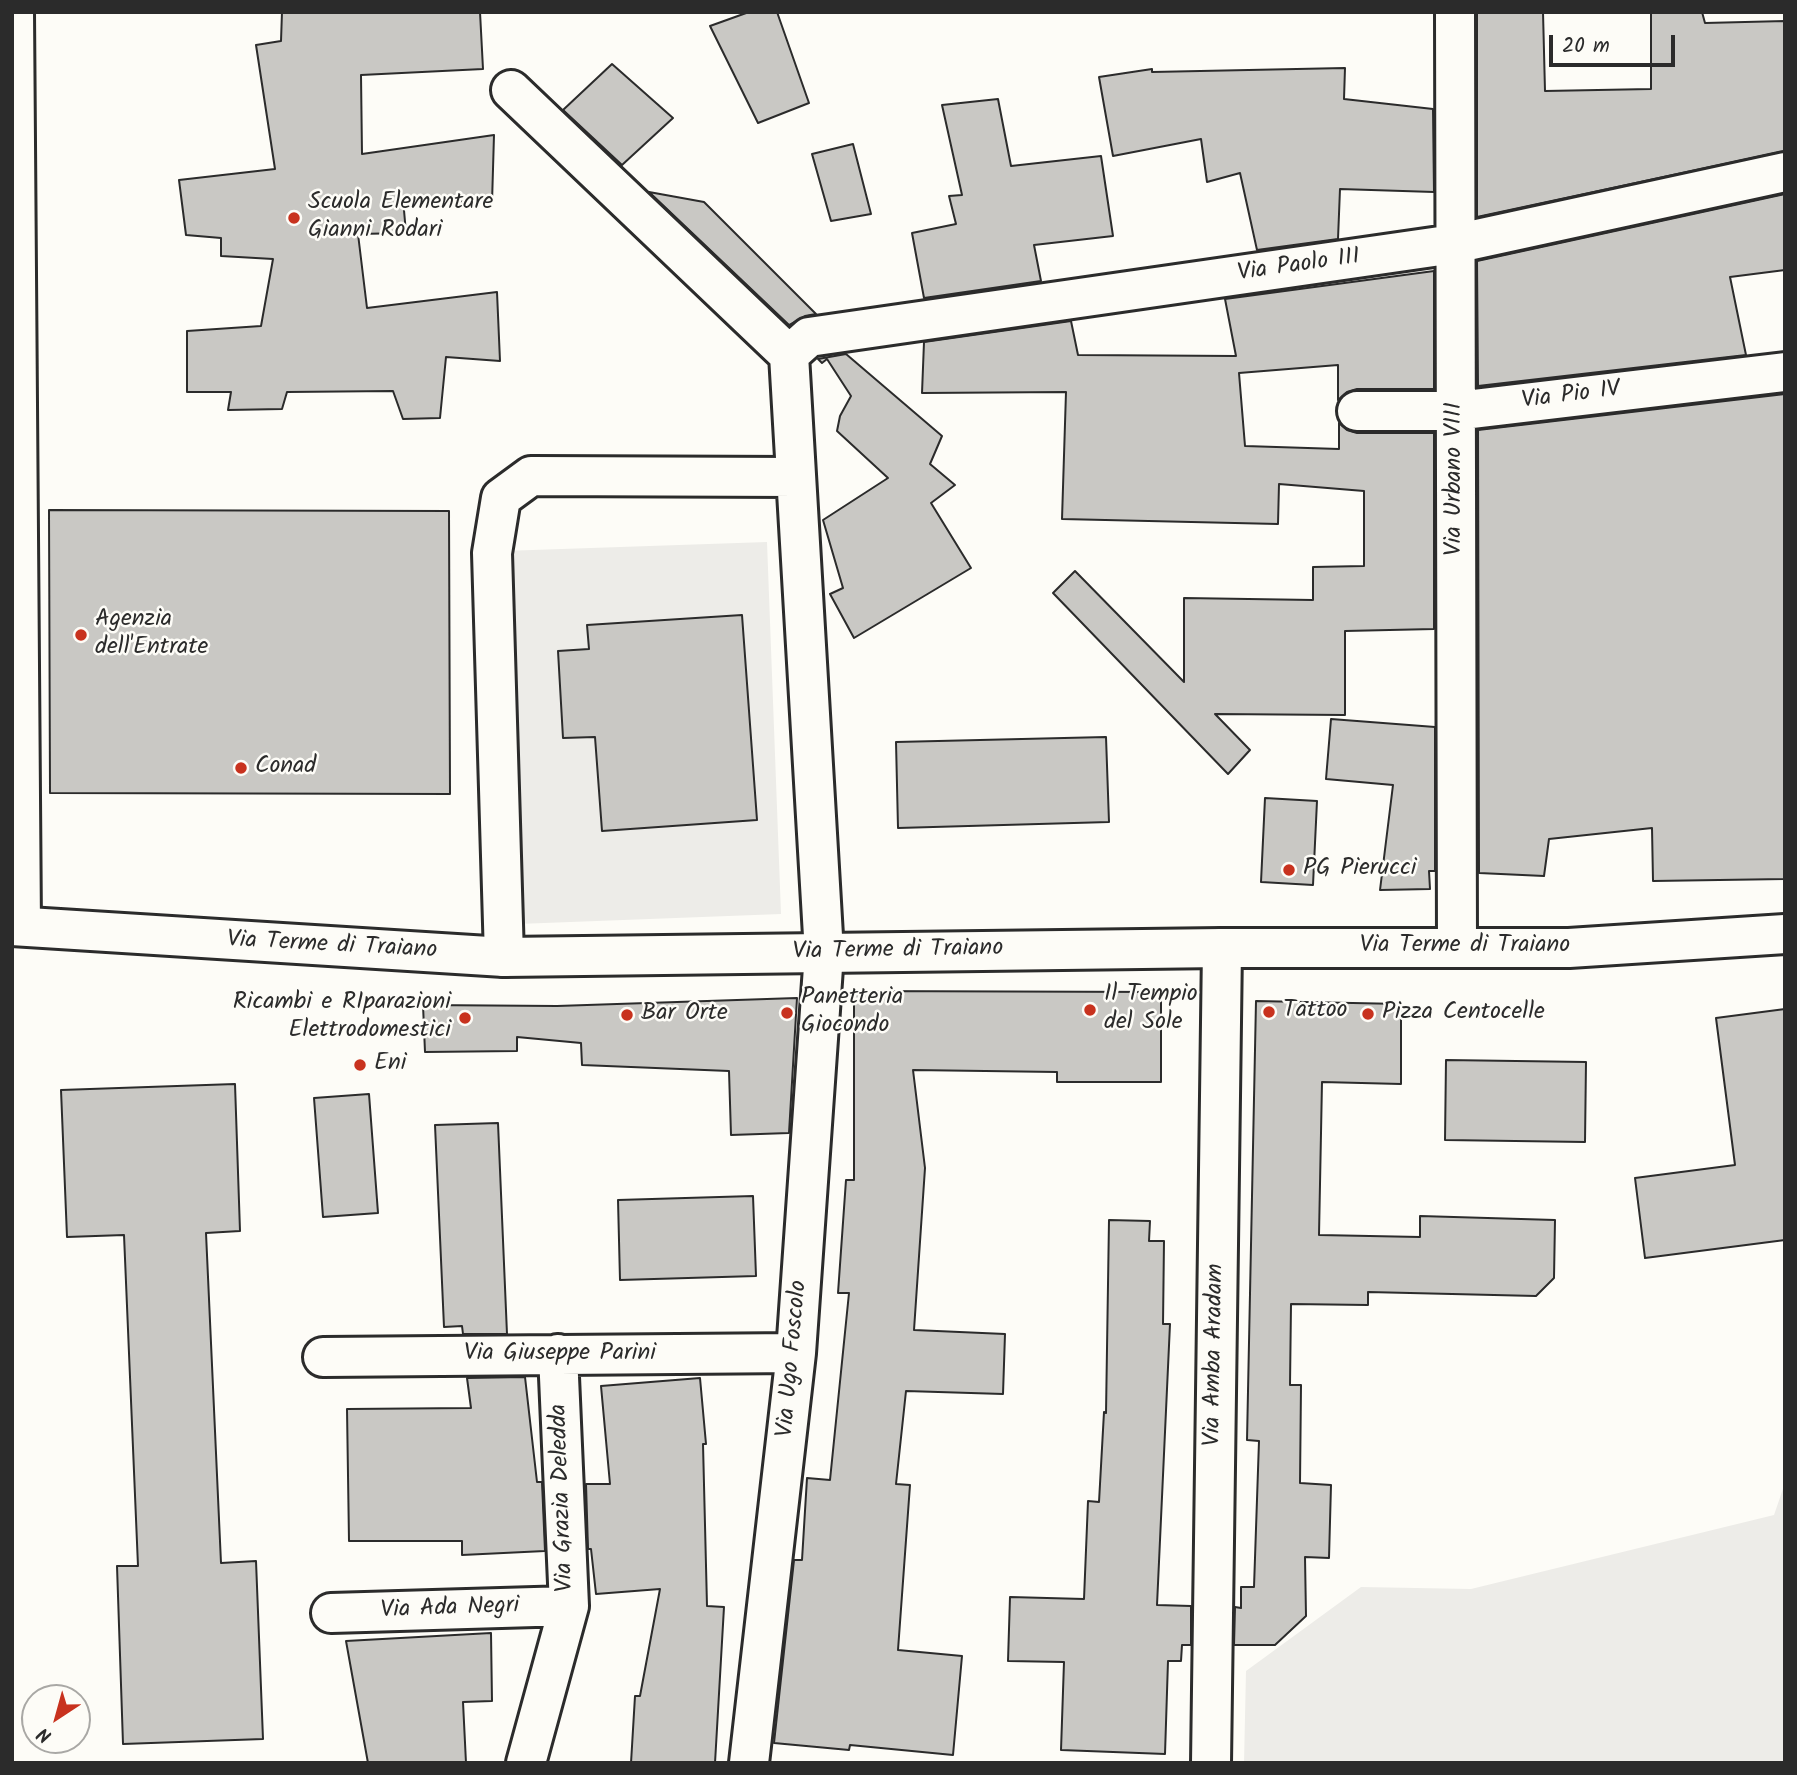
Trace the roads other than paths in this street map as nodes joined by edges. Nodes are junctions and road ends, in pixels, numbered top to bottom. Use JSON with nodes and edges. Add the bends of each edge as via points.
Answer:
{"nodes":[{"id":1,"x":14,"y":12,"type":"edge"},
{"id":2,"x":1455,"y":12,"type":"edge"},
{"id":3,"x":511,"y":90,"type":"dead end"},
{"id":4,"x":1785,"y":172,"type":"edge"},
{"id":5,"x":1454,"y":244,"type":"junction"},
{"id":6,"x":799,"y":346,"type":"junction"},
{"id":7,"x":1785,"y":372,"type":"edge"},
{"id":8,"x":1357,"y":411,"type":"dead end"},
{"id":9,"x":1456,"y":411,"type":"junction"},
{"id":10,"x":796,"y":477,"type":"junction"},
{"id":11,"x":17,"y":926,"type":"edge"},
{"id":12,"x":1785,"y":934,"type":"edge"},
{"id":13,"x":1457,"y":947,"type":"junction"},
{"id":14,"x":1222,"y":948,"type":"junction"},
{"id":15,"x":824,"y":953,"type":"junction"},
{"id":16,"x":504,"y":957,"type":"junction"},
{"id":17,"x":796,"y":1353,"type":"junction"},
{"id":18,"x":558,"y":1354,"type":"junction"},
{"id":19,"x":323,"y":1357,"type":"dead end"},
{"id":20,"x":569,"y":1606,"type":"junction"},
{"id":21,"x":331,"y":1613,"type":"dead end"},
{"id":22,"x":526,"y":1763,"type":"edge"},
{"id":23,"x":749,"y":1763,"type":"edge"},
{"id":24,"x":1211,"y":1763,"type":"edge"}],
"edges":[{"from":1,"to":11,"type":"street"},
{"from":2,"to":5,"type":"street","name":"Via Urbano VIII"},
{"from":3,"to":6,"type":"street"},
{"from":4,"to":5,"type":"street","name":"Via Paolo III"},
{"from":5,"to":6,"type":"street","name":"Via Paolo III"},
{"from":5,"to":9,"type":"street","name":"Via Urbano VIII"},
{"from":6,"to":10,"type":"street","name":"Via Ugo Foscolo"},
{"from":7,"to":9,"type":"street","name":"Via Pio IV"},
{"from":8,"to":9,"type":"street","name":"Via Pio IV"},
{"from":9,"to":13,"type":"street","name":"Via Urbano VIII"},
{"from":10,"to":15,"type":"street","name":"Via Ugo Foscolo"},
{"from":10,"to":16,"type":"street","via":[[531,475],[501,498],[492,553]]},
{"from":11,"to":16,"type":"street","name":"Via Terme di Traiano"},
{"from":12,"to":13,"type":"street","name":"Via Terme di Traiano","via":[[1569,947]]},
{"from":13,"to":14,"type":"street","name":"Via Terme di Traiano"},
{"from":14,"to":15,"type":"street","name":"Via Terme di Traiano"},
{"from":14,"to":24,"type":"street","name":"Via Amba Aradam"},
{"from":15,"to":16,"type":"street","name":"Via Terme di Traiano"},
{"from":15,"to":17,"type":"street","name":"Via Ugo Foscolo"},
{"from":17,"to":18,"type":"street","name":"Via Giuseppe Parini"},
{"from":17,"to":23,"type":"street","name":"Via Ugo Foscolo"},
{"from":18,"to":19,"type":"street","name":"Via Giuseppe Parini"},
{"from":18,"to":20,"type":"street","name":"Via Grazia Deledda"},
{"from":20,"to":21,"type":"street","name":"Via Ada Negri"},
{"from":20,"to":22,"type":"street","name":"Via Grazia Deledda"}]}
